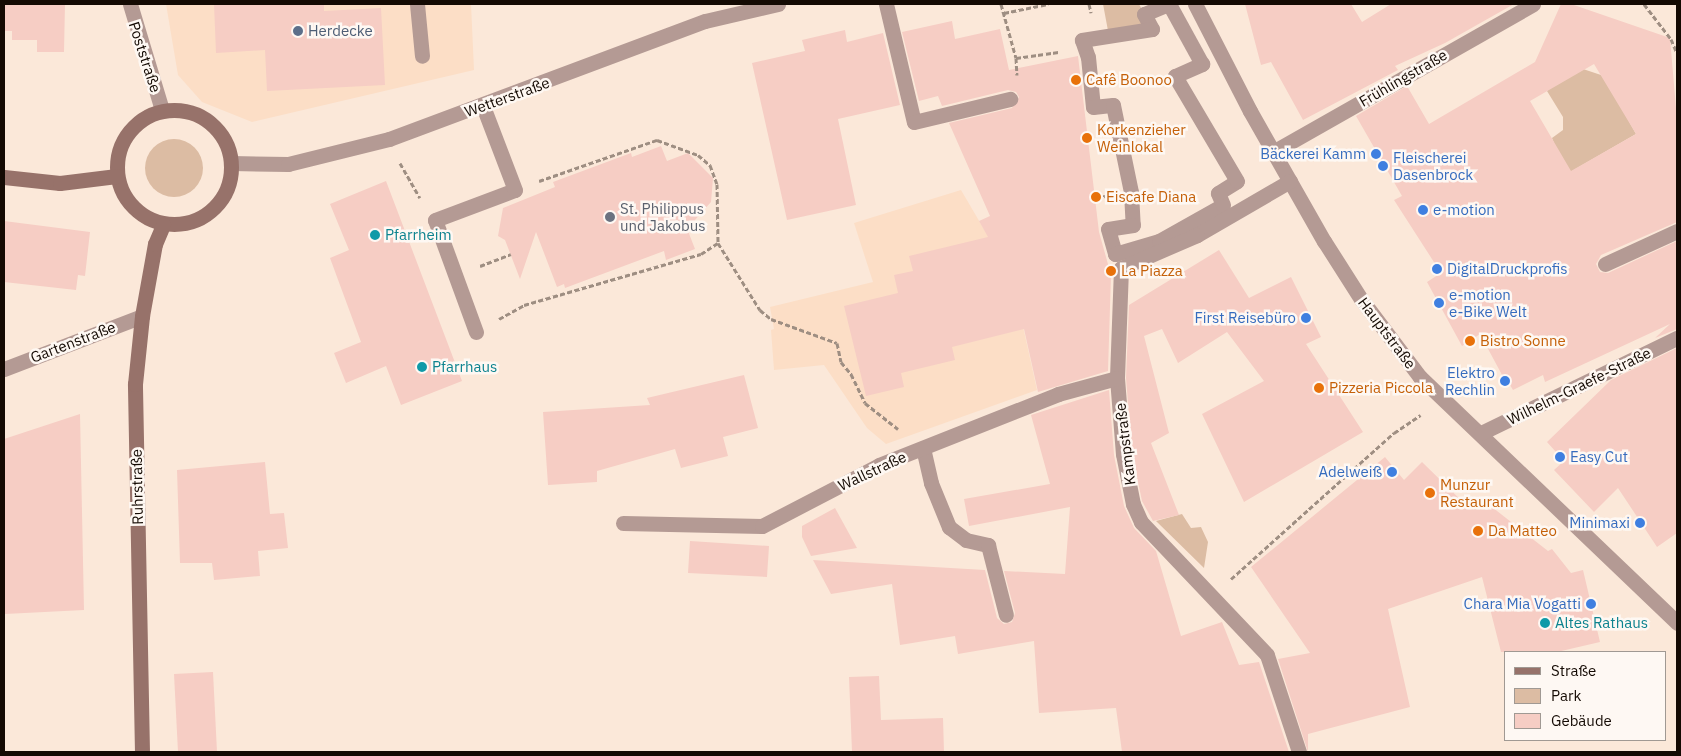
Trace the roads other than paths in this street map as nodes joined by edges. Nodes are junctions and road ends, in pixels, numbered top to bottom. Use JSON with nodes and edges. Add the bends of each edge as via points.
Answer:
{"nodes":[{"id":1,"x":130,"y":4,"type":"edge"},
{"id":2,"x":417,"y":4,"type":"edge"},
{"id":3,"x":778,"y":4,"type":"edge"},
{"id":4,"x":886,"y":4,"type":"edge"},
{"id":5,"x":1168,"y":4,"type":"edge"},
{"id":6,"x":1195,"y":4,"type":"edge"},
{"id":7,"x":1534,"y":4,"type":"edge"},
{"id":8,"x":422,"y":56,"type":"dead end"},
{"id":9,"x":1010,"y":99,"type":"dead end"},
{"id":10,"x":483,"y":106,"type":"junction"},
{"id":11,"x":162,"y":110,"type":"junction"},
{"id":12,"x":1273,"y":152,"type":"junction"},
{"id":13,"x":232,"y":163,"type":"junction"},
{"id":14,"x":117,"y":176,"type":"junction"},
{"id":15,"x":4,"y":177,"type":"edge"},
{"id":16,"x":1290,"y":181,"type":"junction"},
{"id":17,"x":162,"y":225,"type":"junction"},
{"id":18,"x":1677,"y":231,"type":"edge"},
{"id":19,"x":1605,"y":264,"type":"dead end"},
{"id":20,"x":142,"y":316,"type":"junction"},
{"id":21,"x":476,"y":332,"type":"road end"},
{"id":22,"x":1677,"y":338,"type":"edge"},
{"id":23,"x":4,"y":369,"type":"edge"},
{"id":24,"x":1118,"y":378,"type":"junction"},
{"id":25,"x":1481,"y":433,"type":"junction"},
{"id":26,"x":923,"y":448,"type":"junction"},
{"id":27,"x":623,"y":523,"type":"dead end"},
{"id":28,"x":1006,"y":615,"type":"dead end"},
{"id":29,"x":1677,"y":623,"type":"edge"},
{"id":30,"x":142,"y":752,"type":"edge"},
{"id":31,"x":1299,"y":752,"type":"edge"}],
"edges":[{"from":1,"to":11,"type":"street","name":"Poststraße"},
{"from":2,"to":8,"type":"street"},
{"from":3,"to":10,"type":"street","name":"Wetterstraße","via":[[705,21]]},
{"from":4,"to":9,"type":"street","via":[[914,122]]},
{"from":5,"to":5,"type":"street","via":[[1202,64],[1175,76],[1237,181],[1218,193],[1223,205],[1159,241],[1116,254],[1108,229],[1133,224],[1131,192],[1113,105],[1093,107],[1082,40],[1152,29],[1144,14]]},
{"from":6,"to":12,"type":"street","name":"Hauptstraße"},
{"from":7,"to":12,"type":"street","name":"Frühlingstraße"},
{"from":10,"to":13,"type":"street","name":"Wetterstraße","via":[[390,139],[288,164]]},
{"from":10,"to":21,"type":"street","via":[[515,190],[436,220]]},
{"from":11,"to":13,"type":"main road","via":[[184,111],[204,118],[226,142]]},
{"from":11,"to":14,"type":"main road","via":[[139,122],[124,139],[117,160]]},
{"from":12,"to":16,"type":"street","name":"Hauptstraße"},
{"from":13,"to":17,"type":"main road","via":[[231,177],[220,201],[206,215],[189,223]]},
{"from":14,"to":15,"type":"main road","via":[[60,183]]},
{"from":14,"to":17,"type":"main road","via":[[128,203],[144,217]]},
{"from":16,"to":24,"type":"street","name":"Kampstraße","via":[[1197,235],[1121,268]]},
{"from":16,"to":25,"type":"street","name":"Hauptstraße","via":[[1361,299],[1420,378]]},
{"from":17,"to":20,"type":"main road","name":"Ruhrstraße","via":[[155,244]]},
{"from":18,"to":19,"type":"street"},
{"from":20,"to":23,"type":"street","name":"Gartenstraße"},
{"from":20,"to":30,"type":"main road","name":"Ruhrstraße","via":[[136,384]]},
{"from":22,"to":25,"type":"street","name":"Wilhelm-Graefe-Straße"},
{"from":24,"to":26,"type":"street","name":"Wallstraße","via":[[1058,394]]},
{"from":24,"to":31,"type":"street","name":"Kampstraße","via":[[1123,454],[1133,504],[1152,537],[1267,655]]},
{"from":25,"to":29,"type":"street","name":"Hauptstraße"},
{"from":26,"to":27,"type":"street","name":"Wallstraße","via":[[880,465],[762,526]]},
{"from":26,"to":28,"type":"street","via":[[931,483],[949,527],[966,540],[988,545]]}]}
